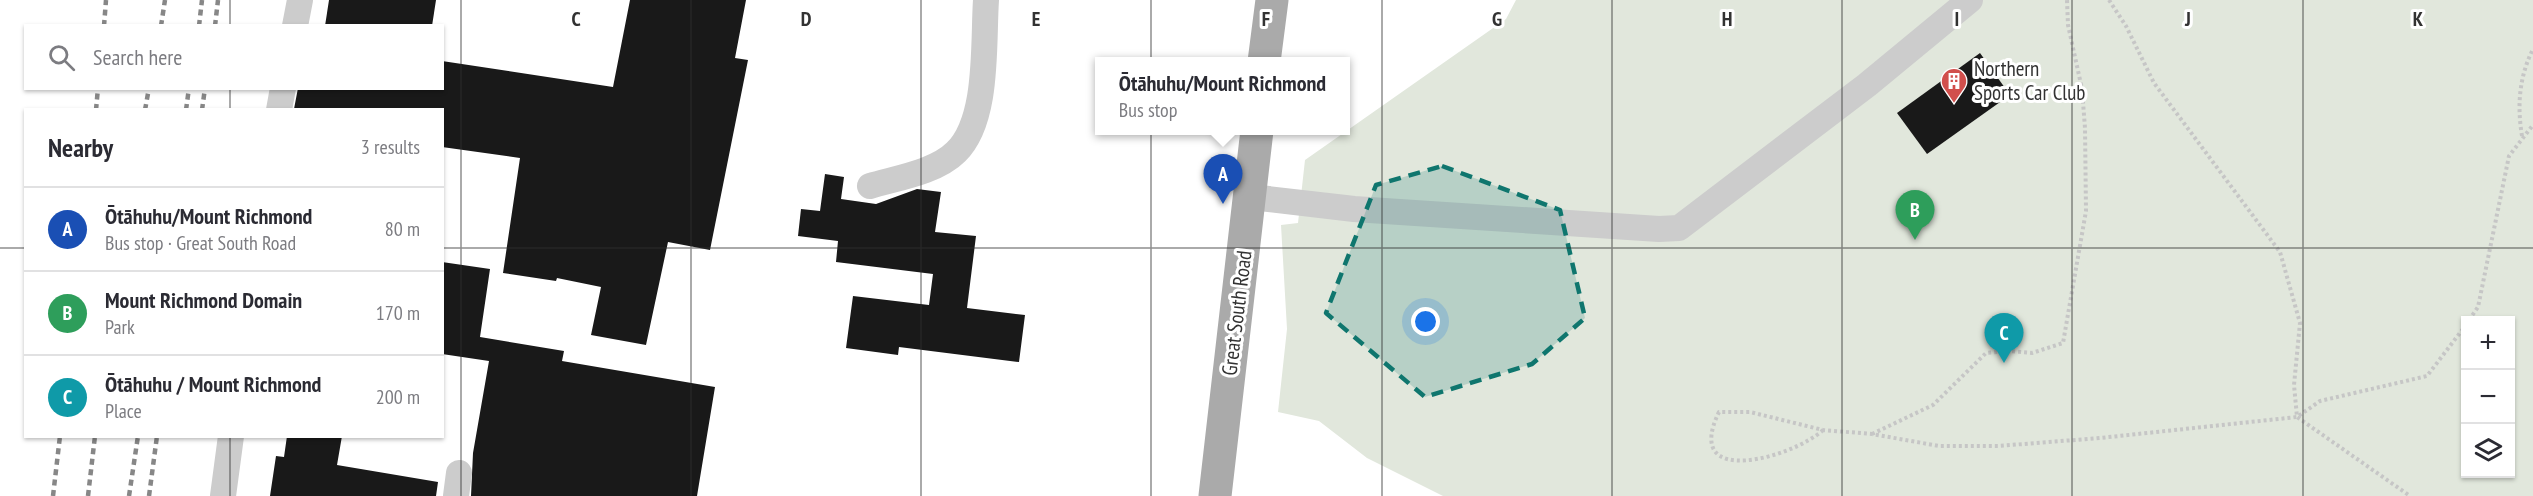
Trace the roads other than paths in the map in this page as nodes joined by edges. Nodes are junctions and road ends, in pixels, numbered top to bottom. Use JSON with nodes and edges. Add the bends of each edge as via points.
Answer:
{"nodes":[{"id":1,"x":300,"y":0,"type":"edge"},
{"id":2,"x":986,"y":0,"type":"edge"},
{"id":3,"x":1272,"y":0,"type":"edge"},
{"id":4,"x":1970,"y":0,"type":"edge"},
{"id":5,"x":295,"y":24,"type":"edge"},
{"id":6,"x":1265,"y":57,"type":"edge"},
{"id":7,"x":283,"y":90,"type":"edge"},
{"id":8,"x":279,"y":108,"type":"edge"},
{"id":9,"x":1257,"y":135,"type":"edge"},
{"id":10,"x":870,"y":186,"type":"dead end"},
{"id":11,"x":1251,"y":197,"type":"junction"},
{"id":12,"x":231,"y":438,"type":"edge"},
{"id":13,"x":223,"y":496,"type":"edge"},
{"id":14,"x":1215,"y":496,"type":"edge"}],
"edges":[{"from":1,"to":5,"type":"lane"},
{"from":2,"to":10,"type":"lane","via":[[979,103],[971,132],[956,152],[938,164]]},
{"from":3,"to":6,"type":"main road"},
{"from":4,"to":11,"type":"lane","via":[[1867,85],[1679,228],[1659,230],[1354,210]]},
{"from":7,"to":8,"type":"lane"},
{"from":9,"to":11,"type":"main road","name":"Great South Road"},
{"from":11,"to":14,"type":"main road","name":"Great South Road"},
{"from":12,"to":13,"type":"lane"}]}
